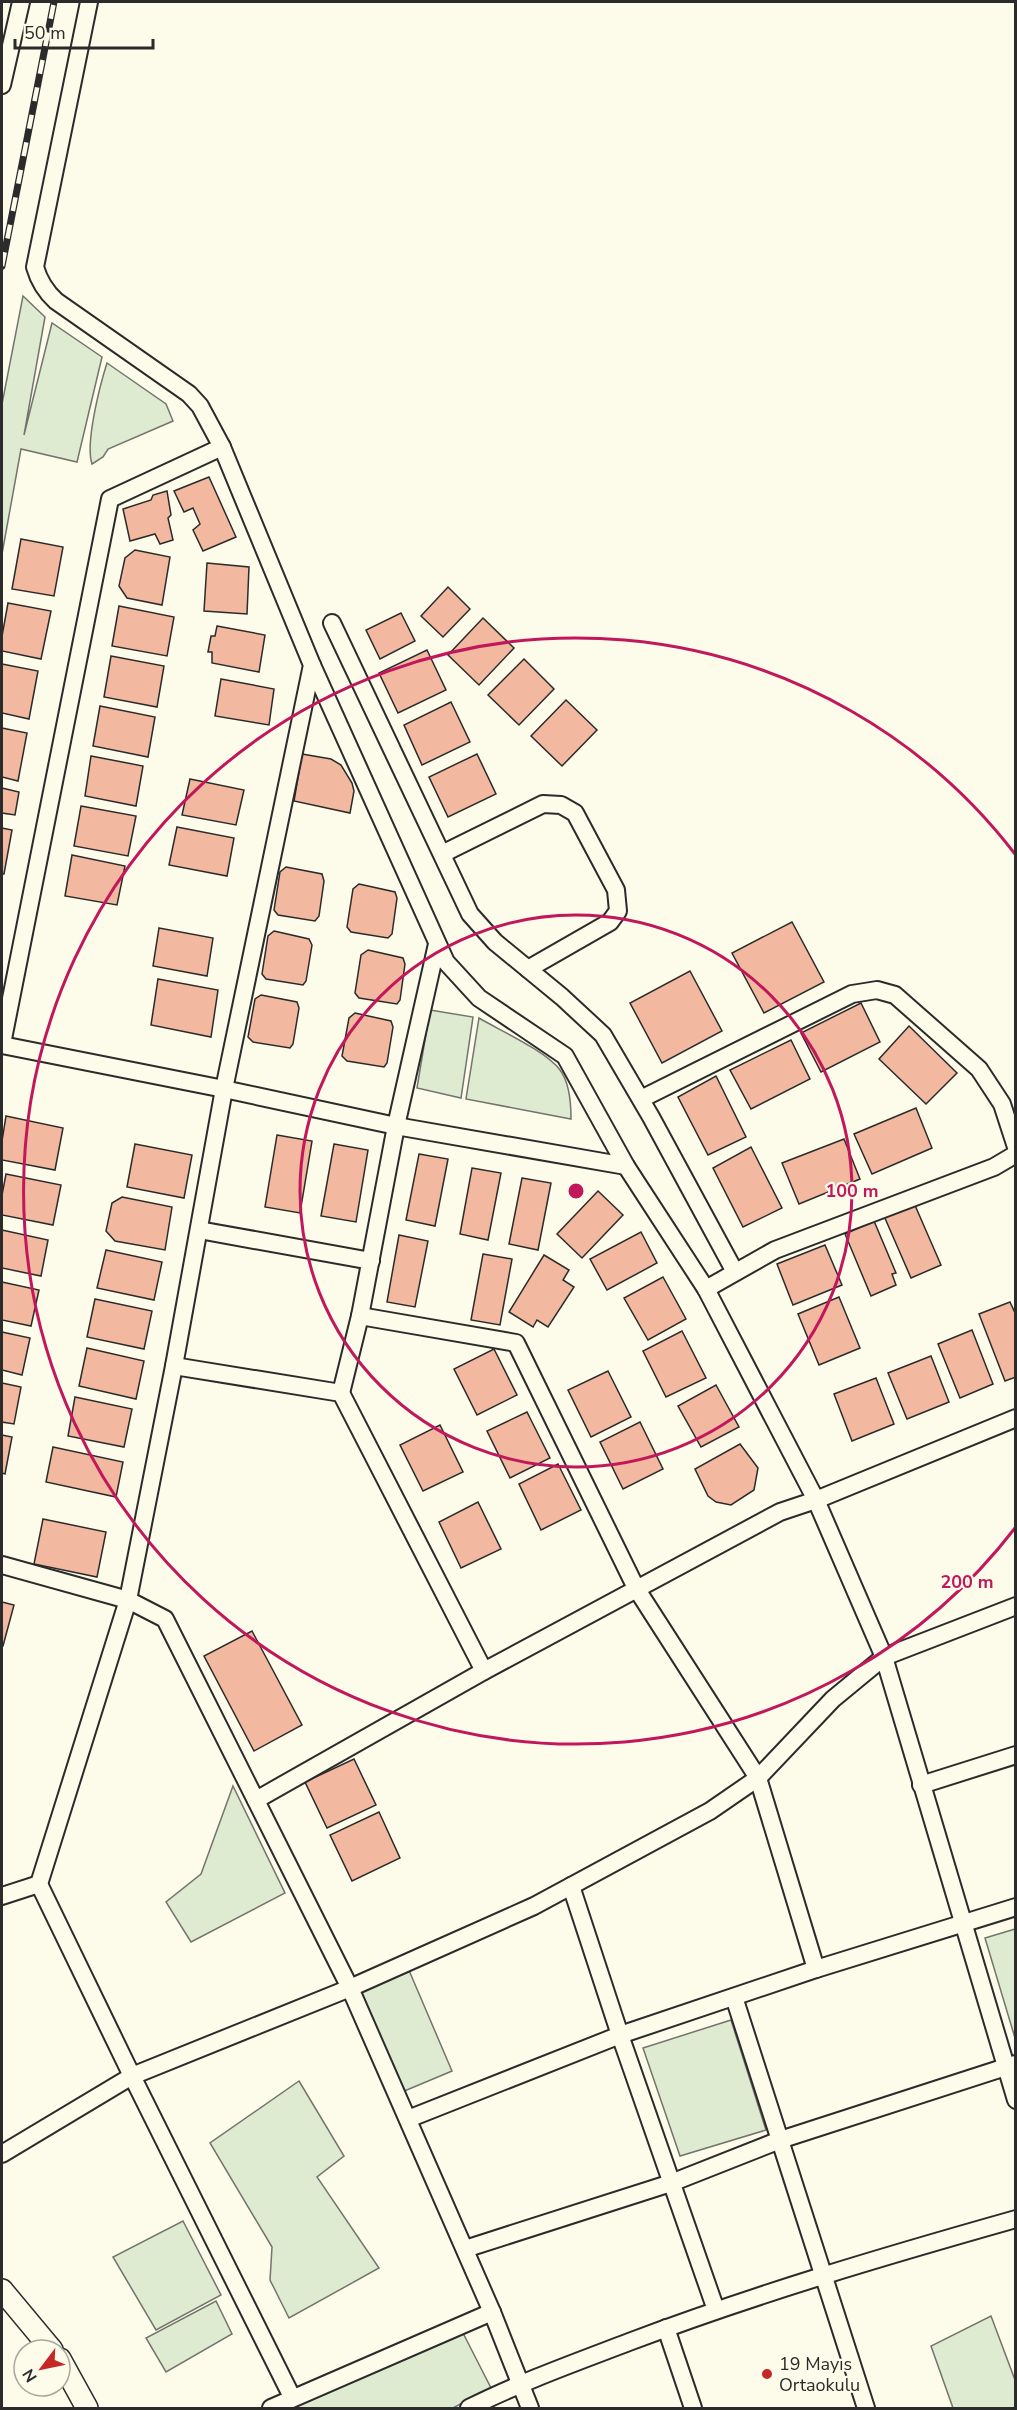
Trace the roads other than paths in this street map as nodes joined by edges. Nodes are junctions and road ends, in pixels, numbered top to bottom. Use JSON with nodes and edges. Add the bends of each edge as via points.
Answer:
{"nodes":[{"id":1,"x":21,"y":2,"type":"edge"},
{"id":2,"x":89,"y":2,"type":"edge"},
{"id":3,"x":2,"y":85,"type":"edge"},
{"id":4,"x":222,"y":447,"type":"junction"},
{"id":5,"x":332,"y":623,"type":"dead end"},
{"id":6,"x":312,"y":665,"type":"junction"},
{"id":7,"x":442,"y":854,"type":"junction"},
{"id":8,"x":437,"y":944,"type":"junction"},
{"id":9,"x":528,"y":969,"type":"junction"},
{"id":10,"x":2,"y":1045,"type":"edge"},
{"id":11,"x":224,"y":1089,"type":"junction"},
{"id":12,"x":641,"y":1100,"type":"junction"},
{"id":13,"x":396,"y":1126,"type":"junction"},
{"id":14,"x":1016,"y":1147,"type":"edge"},
{"id":15,"x":1016,"y":1154,"type":"edge"},
{"id":16,"x":626,"y":1166,"type":"junction"},
{"id":17,"x":199,"y":1230,"type":"junction"},
{"id":18,"x":371,"y":1261,"type":"junction"},
{"id":19,"x":735,"y":1272,"type":"junction"},
{"id":20,"x":706,"y":1289,"type":"junction"},
{"id":21,"x":360,"y":1316,"type":"junction"},
{"id":22,"x":174,"y":1366,"type":"junction"},
{"id":23,"x":341,"y":1393,"type":"junction"},
{"id":24,"x":1016,"y":1418,"type":"edge"},
{"id":25,"x":816,"y":1500,"type":"junction"},
{"id":26,"x":2,"y":1565,"type":"edge"},
{"id":27,"x":636,"y":1588,"type":"junction"},
{"id":28,"x":128,"y":1600,"type":"junction"},
{"id":29,"x":1016,"y":1606,"type":"edge"},
{"id":30,"x":884,"y":1657,"type":"junction"},
{"id":31,"x":484,"y":1671,"type":"junction"},
{"id":32,"x":1016,"y":1755,"type":"edge"},
{"id":33,"x":758,"y":1778,"type":"junction"},
{"id":34,"x":921,"y":1785,"type":"junction"},
{"id":35,"x":256,"y":1800,"type":"junction"},
{"id":36,"x":39,"y":1884,"type":"junction"},
{"id":37,"x":571,"y":1886,"type":"junction"},
{"id":38,"x":2,"y":1896,"type":"edge"},
{"id":39,"x":1016,"y":1907,"type":"edge"},
{"id":40,"x":962,"y":1924,"type":"junction"},
{"id":41,"x":816,"y":1969,"type":"junction"},
{"id":42,"x":350,"y":1988,"type":"junction"},
{"id":43,"x":734,"y":1997,"type":"junction"},
{"id":44,"x":620,"y":2035,"type":"junction"},
{"id":45,"x":1010,"y":2065,"type":"edge"},
{"id":46,"x":132,"y":2076,"type":"junction"},
{"id":47,"x":1016,"y":2100,"type":"edge"},
{"id":48,"x":408,"y":2119,"type":"junction"},
{"id":49,"x":780,"y":2140,"type":"junction"},
{"id":50,"x":2,"y":2154,"type":"edge"},
{"id":51,"x":671,"y":2182,"type":"junction"},
{"id":52,"x":1016,"y":2219,"type":"edge"},
{"id":53,"x":465,"y":2249,"type":"junction"},
{"id":54,"x":824,"y":2274,"type":"junction"},
{"id":55,"x":2,"y":2290,"type":"edge"},
{"id":56,"x":716,"y":2310,"type":"junction"},
{"id":57,"x":492,"y":2312,"type":"junction"},
{"id":58,"x":666,"y":2328,"type":"junction"},
{"id":59,"x":42,"y":2338,"type":"edge"},
{"id":60,"x":72,"y":2381,"type":"edge"},
{"id":61,"x":519,"y":2383,"type":"junction"},
{"id":62,"x":292,"y":2397,"type":"junction"},
{"id":63,"x":87,"y":2409,"type":"edge"},
{"id":64,"x":271,"y":2409,"type":"edge"},
{"id":65,"x":469,"y":2409,"type":"edge"},
{"id":66,"x":530,"y":2409,"type":"edge"},
{"id":67,"x":693,"y":2409,"type":"edge"},
{"id":68,"x":866,"y":2409,"type":"edge"}],
"edges":[{"from":1,"to":3,"type":"street"},
{"from":2,"to":4,"type":"street","via":[[35,267],[47,293],[56,301],[189,394],[205,413]]},
{"from":4,"to":6,"type":"street"},
{"from":4,"to":10,"type":"street","via":[[110,499]]},
{"from":5,"to":7,"type":"street"},
{"from":6,"to":8,"type":"street"},
{"from":6,"to":11,"type":"street"},
{"from":7,"to":9,"type":"street","via":[[470,914],[495,942]]},
{"from":7,"to":9,"type":"street","via":[[543,804],[561,805],[575,813],[616,890],[618,910],[610,922]]},
{"from":8,"to":13,"type":"street"},
{"from":8,"to":16,"type":"street","via":[[446,962],[479,998],[565,1056]]},
{"from":9,"to":12,"type":"street","via":[[603,1035]]},
{"from":10,"to":11,"type":"street"},
{"from":11,"to":13,"type":"street"},
{"from":11,"to":17,"type":"street"},
{"from":12,"to":14,"type":"street","via":[[852,994],[877,990],[895,995],[980,1069],[1002,1104]]},
{"from":12,"to":19,"type":"street"},
{"from":13,"to":16,"type":"street"},
{"from":13,"to":18,"type":"street"},
{"from":15,"to":19,"type":"street","via":[[994,1167],[775,1250]]},
{"from":16,"to":20,"type":"street"},
{"from":17,"to":18,"type":"street"},
{"from":17,"to":22,"type":"street"},
{"from":18,"to":21,"type":"street"},
{"from":19,"to":20,"type":"street"},
{"from":20,"to":25,"type":"street"},
{"from":21,"to":23,"type":"street"},
{"from":21,"to":27,"type":"street","via":[[516,1343]]},
{"from":22,"to":23,"type":"street"},
{"from":22,"to":28,"type":"street"},
{"from":23,"to":31,"type":"street"},
{"from":24,"to":25,"type":"street"},
{"from":25,"to":27,"type":"street","via":[[780,1512]]},
{"from":25,"to":30,"type":"street"},
{"from":26,"to":28,"type":"street"},
{"from":27,"to":31,"type":"street"},
{"from":27,"to":33,"type":"street"},
{"from":28,"to":35,"type":"street","via":[[165,1619]]},
{"from":28,"to":36,"type":"street"},
{"from":29,"to":30,"type":"street"},
{"from":30,"to":33,"type":"street","via":[[833,1699]]},
{"from":30,"to":34,"type":"street"},
{"from":31,"to":35,"type":"street"},
{"from":32,"to":34,"type":"street"},
{"from":33,"to":37,"type":"street","via":[[710,1811]]},
{"from":33,"to":41,"type":"street"},
{"from":34,"to":40,"type":"street"},
{"from":35,"to":42,"type":"street"},
{"from":36,"to":38,"type":"street"},
{"from":36,"to":46,"type":"street"},
{"from":37,"to":42,"type":"street"},
{"from":37,"to":44,"type":"street"},
{"from":39,"to":40,"type":"street"},
{"from":40,"to":41,"type":"street"},
{"from":40,"to":45,"type":"street"},
{"from":41,"to":43,"type":"street"},
{"from":42,"to":46,"type":"street"},
{"from":42,"to":48,"type":"street"},
{"from":43,"to":44,"type":"street"},
{"from":43,"to":49,"type":"street"},
{"from":44,"to":48,"type":"street"},
{"from":44,"to":51,"type":"street"},
{"from":45,"to":47,"type":"street"},
{"from":45,"to":49,"type":"street"},
{"from":46,"to":50,"type":"street"},
{"from":46,"to":62,"type":"street"},
{"from":48,"to":53,"type":"street"},
{"from":49,"to":51,"type":"street"},
{"from":49,"to":54,"type":"street"},
{"from":51,"to":53,"type":"street"},
{"from":51,"to":56,"type":"street"},
{"from":52,"to":54,"type":"street"},
{"from":53,"to":57,"type":"street"},
{"from":54,"to":56,"type":"street"},
{"from":54,"to":68,"type":"street"},
{"from":55,"to":59,"type":"street"},
{"from":56,"to":58,"type":"street"},
{"from":57,"to":61,"type":"street"},
{"from":57,"to":62,"type":"street"},
{"from":58,"to":61,"type":"street"},
{"from":58,"to":67,"type":"street"},
{"from":60,"to":63,"type":"street"},
{"from":61,"to":65,"type":"street"},
{"from":61,"to":66,"type":"street"},
{"from":62,"to":64,"type":"street"}]}
